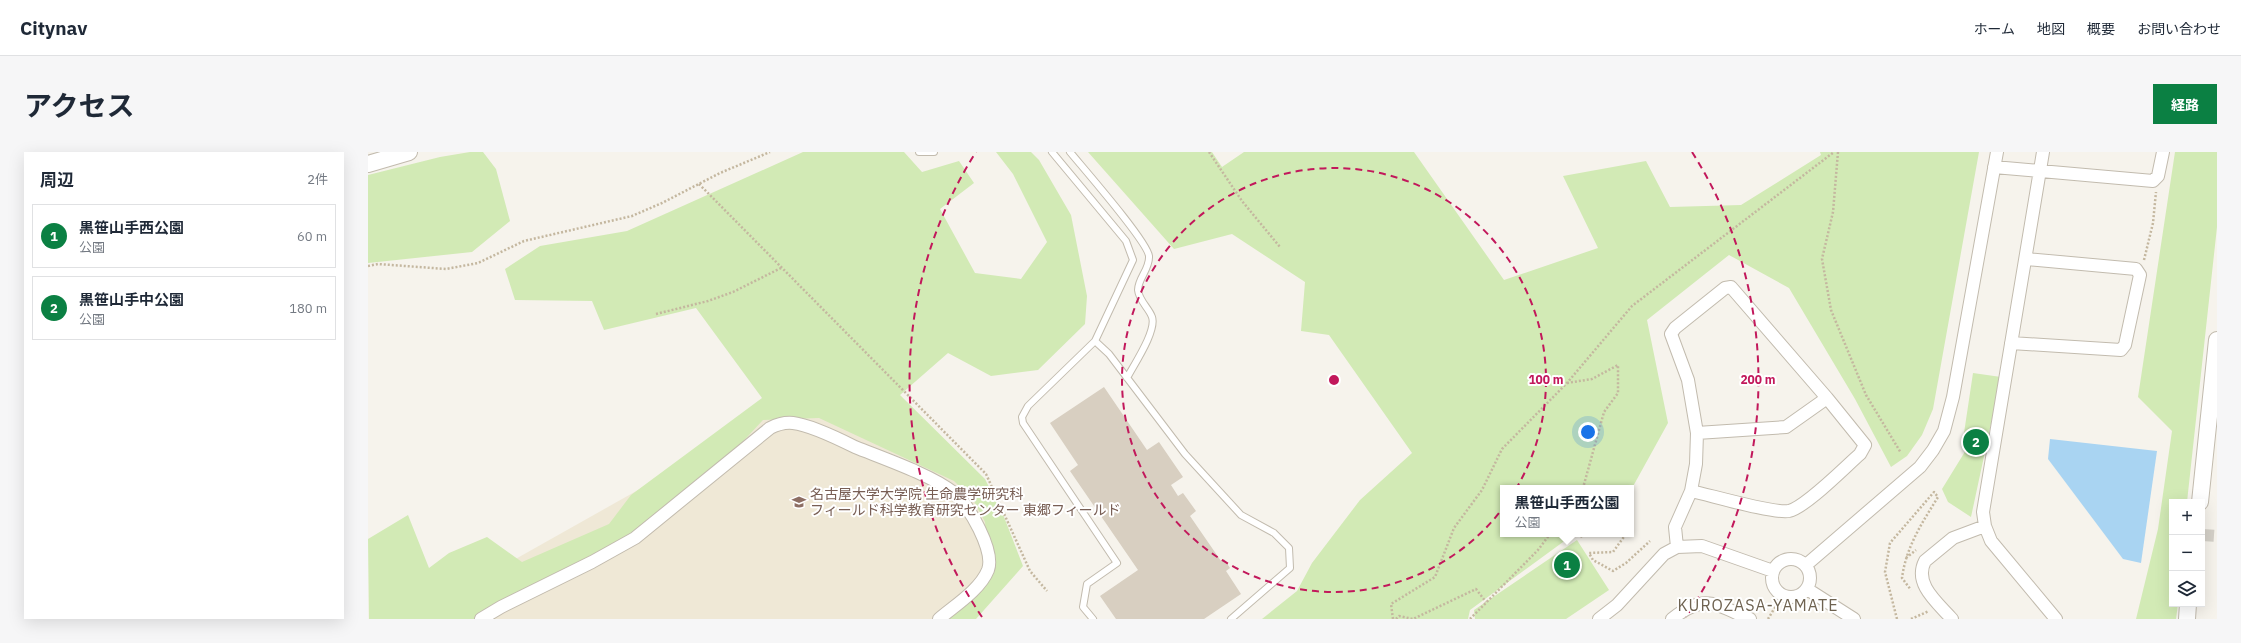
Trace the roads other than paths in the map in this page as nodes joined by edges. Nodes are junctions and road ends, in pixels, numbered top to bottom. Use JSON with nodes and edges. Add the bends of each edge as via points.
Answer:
{"nodes":[{"id":1,"x":409,"y":152,"type":"edge"},
{"id":2,"x":919,"y":152,"type":"edge"},
{"id":3,"x":934,"y":152,"type":"edge"},
{"id":4,"x":1052,"y":152,"type":"edge"},
{"id":5,"x":1070,"y":152,"type":"edge"},
{"id":6,"x":1997,"y":152,"type":"edge"},
{"id":7,"x":2043,"y":152,"type":"edge"},
{"id":8,"x":2163,"y":152,"type":"edge"},
{"id":9,"x":368,"y":164,"type":"edge"},
{"id":10,"x":1994,"y":167,"type":"junction"},
{"id":11,"x":2039,"y":171,"type":"junction"},
{"id":12,"x":2027,"y":259,"type":"junction"},
{"id":13,"x":2217,"y":340,"type":"edge"},
{"id":14,"x":1095,"y":341,"type":"junction"},
{"id":15,"x":2011,"y":343,"type":"junction"},
{"id":16,"x":1127,"y":378,"type":"junction"},
{"id":17,"x":1827,"y":398,"type":"junction"},
{"id":18,"x":1698,"y":432,"type":"junction"},
{"id":19,"x":1691,"y":490,"type":"junction"},
{"id":20,"x":2200,"y":499,"type":"edge"},
{"id":21,"x":1985,"y":526,"type":"junction"},
{"id":22,"x":1677,"y":547,"type":"junction"},
{"id":23,"x":1806,"y":565,"type":"junction"},
{"id":24,"x":1773,"y":571,"type":"junction"},
{"id":25,"x":1806,"y":589,"type":"junction"},
{"id":26,"x":2188,"y":607,"type":"edge"},
{"id":27,"x":480,"y":619,"type":"edge"},
{"id":28,"x":938,"y":619,"type":"edge"},
{"id":29,"x":1093,"y":619,"type":"edge"},
{"id":30,"x":1231,"y":619,"type":"edge"},
{"id":31,"x":1599,"y":619,"type":"edge"},
{"id":32,"x":1672,"y":619,"type":"edge"},
{"id":33,"x":1750,"y":619,"type":"edge"},
{"id":34,"x":1854,"y":619,"type":"edge"},
{"id":35,"x":1952,"y":619,"type":"edge"},
{"id":36,"x":2056,"y":619,"type":"edge"},
{"id":37,"x":2187,"y":619,"type":"edge"}],
"edges":[{"from":1,"to":9,"type":"street"},
{"from":2,"to":3,"type":"lane"},
{"from":4,"to":14,"type":"lane","via":[[1126,241],[1132,255],[1132,265]]},
{"from":5,"to":16,"type":"lane","via":[[1139,237],[1148,253],[1148,265],[1138,288],[1139,295],[1152,317],[1152,323],[1147,341]]},
{"from":6,"to":10,"type":"street"},
{"from":7,"to":11,"type":"street"},
{"from":8,"to":11,"type":"street","via":[[2158,176],[2150,182]]},
{"from":10,"to":11,"type":"street"},
{"from":10,"to":23,"type":"street","via":[[1954,389],[1944,431],[1933,450],[1915,471]]},
{"from":11,"to":12,"type":"street"},
{"from":12,"to":15,"type":"street"},
{"from":12,"to":15,"type":"street","via":[[2136,269],[2139,272],[2125,345],[2121,350]]},
{"from":13,"to":20,"type":"street"},
{"from":14,"to":16,"type":"lane","via":[[1109,354]]},
{"from":14,"to":29,"type":"lane","via":[[1028,406],[1022,417],[1023,423],[1117,563],[1087,584],[1083,607]]},
{"from":15,"to":21,"type":"street","via":[[1984,498]]},
{"from":16,"to":30,"type":"lane","via":[[1185,454],[1241,515],[1274,533],[1289,548],[1290,568]]},
{"from":17,"to":18,"type":"street","via":[[1786,427]]},
{"from":17,"to":18,"type":"street","via":[[1733,288],[1728,287],[1675,328],[1671,334],[1688,380]]},
{"from":17,"to":19,"type":"street","via":[[1864,443],[1864,449],[1797,508],[1778,511]]},
{"from":18,"to":19,"type":"street"},
{"from":19,"to":22,"type":"street","via":[[1675,527]]},
{"from":21,"to":35,"type":"street","via":[[1953,538],[1923,566],[1921,579]]},
{"from":21,"to":36,"type":"street","via":[[1995,547]]},
{"from":22,"to":24,"type":"street","via":[[1702,546]]},
{"from":22,"to":31,"type":"street","via":[[1664,554],[1617,605]]},
{"from":23,"to":24,"type":"street","via":[[1789,558],[1778,564]]},
{"from":23,"to":25,"type":"street","via":[[1810,578]]},
{"from":24,"to":25,"type":"street","via":[[1775,588],[1783,594],[1797,596]]},
{"from":25,"to":34,"type":"street"},
{"from":26,"to":37,"type":"street"},
{"from":27,"to":28,"type":"street","via":[[635,538],[770,428],[781,423],[795,423],[923,476],[953,492],[967,507],[989,556],[988,567],[972,590]]},
{"from":32,"to":33,"type":"street","via":[[1690,606],[1701,603],[1717,605]]}]}
